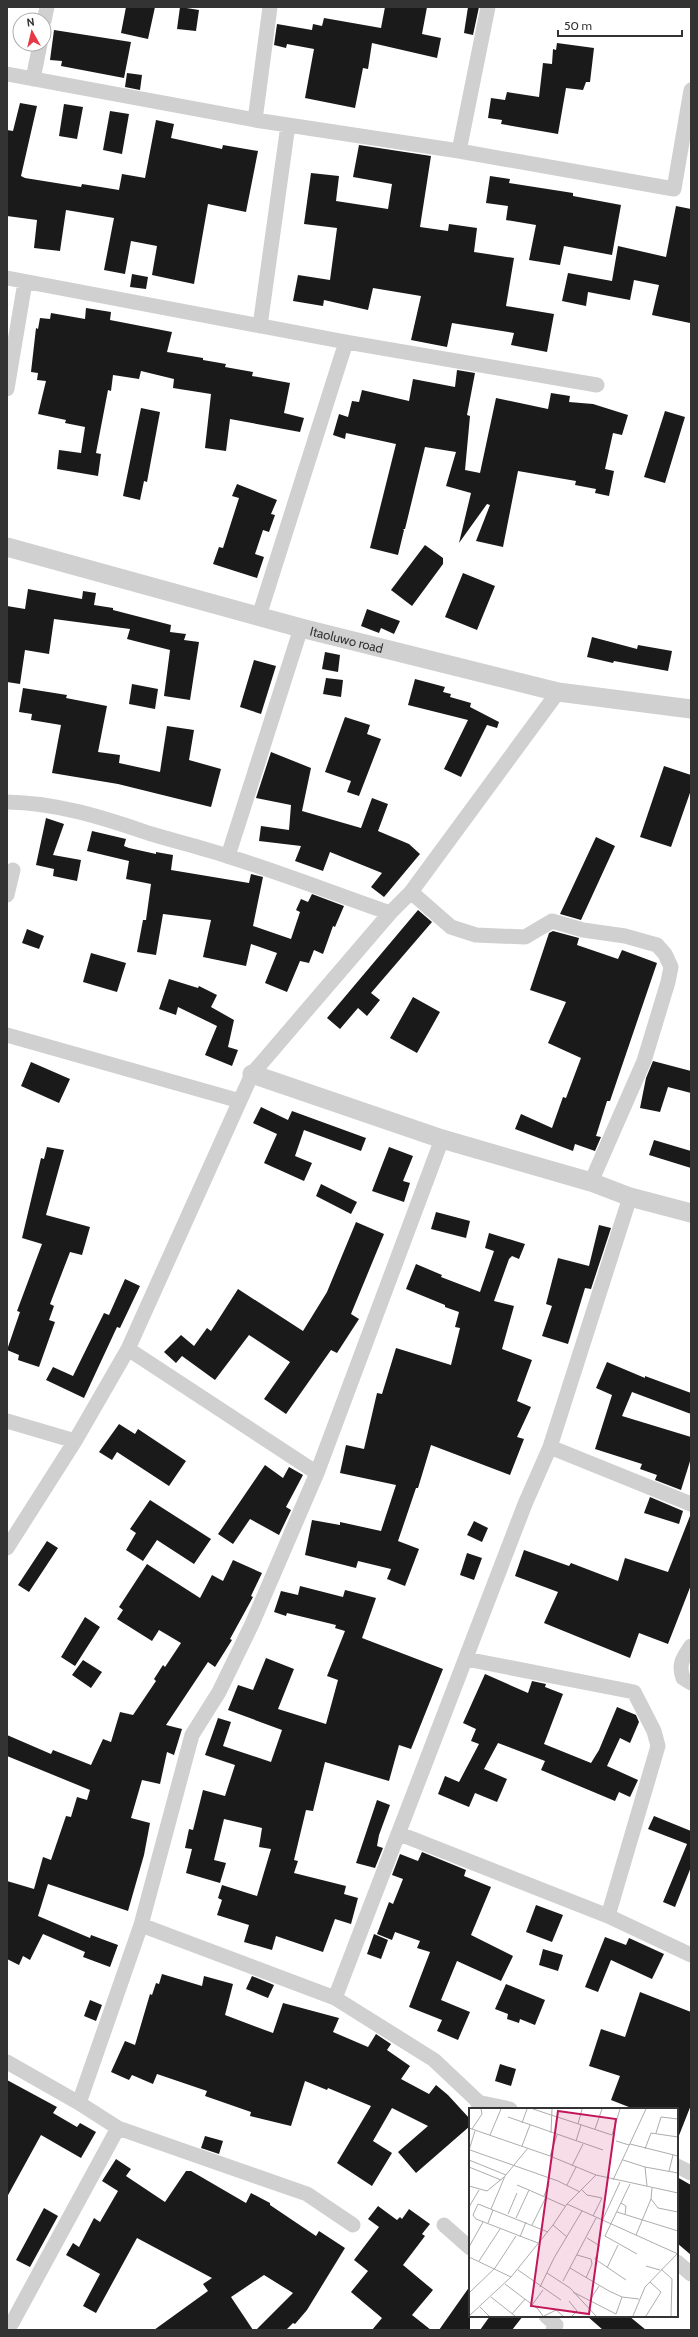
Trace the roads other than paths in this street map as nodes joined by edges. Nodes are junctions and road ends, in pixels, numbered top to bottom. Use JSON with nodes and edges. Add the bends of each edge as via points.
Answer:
{"nodes":[{"id":1,"x":270,"y":7,"type":"edge"},
{"id":2,"x":488,"y":7,"type":"edge"},
{"id":3,"x":38,"y":52,"type":"edge"},
{"id":4,"x":7,"y":74,"type":"edge"},
{"id":5,"x":33,"y":79,"type":"junction"},
{"id":6,"x":691,"y":90,"type":"edge"},
{"id":7,"x":255,"y":120,"type":"junction"},
{"id":8,"x":288,"y":125,"type":"junction"},
{"id":9,"x":459,"y":151,"type":"junction"},
{"id":10,"x":7,"y":278,"type":"edge"},
{"id":11,"x":25,"y":282,"type":"junction"},
{"id":12,"x":260,"y":326,"type":"junction"},
{"id":13,"x":346,"y":342,"type":"junction"},
{"id":14,"x":597,"y":385,"type":"dead end"},
{"id":15,"x":7,"y":389,"type":"edge"},
{"id":16,"x":7,"y":547,"type":"edge"},
{"id":17,"x":259,"y":616,"type":"junction"},
{"id":18,"x":301,"y":628,"type":"junction"},
{"id":19,"x":558,"y":692,"type":"junction"},
{"id":20,"x":691,"y":709,"type":"edge"},
{"id":21,"x":7,"y":802,"type":"edge"},
{"id":22,"x":228,"y":856,"type":"junction"},
{"id":23,"x":13,"y":870,"type":"dead end"},
{"id":24,"x":411,"y":892,"type":"junction"},
{"id":25,"x":7,"y":895,"type":"edge"},
{"id":26,"x":390,"y":913,"type":"junction"},
{"id":27,"x":7,"y":1035,"type":"edge"},
{"id":28,"x":252,"y":1074,"type":"junction"},
{"id":29,"x":240,"y":1101,"type":"junction"},
{"id":30,"x":442,"y":1139,"type":"junction"},
{"id":31,"x":591,"y":1182,"type":"junction"},
{"id":32,"x":630,"y":1197,"type":"junction"},
{"id":33,"x":691,"y":1213,"type":"edge"},
{"id":34,"x":128,"y":1349,"type":"junction"},
{"id":35,"x":7,"y":1421,"type":"edge"},
{"id":36,"x":75,"y":1441,"type":"junction"},
{"id":37,"x":550,"y":1447,"type":"junction"},
{"id":38,"x":317,"y":1473,"type":"junction"},
{"id":39,"x":691,"y":1504,"type":"edge"},
{"id":40,"x":7,"y":1548,"type":"edge"},
{"id":41,"x":691,"y":1646,"type":"edge"},
{"id":42,"x":466,"y":1659,"type":"junction"},
{"id":43,"x":691,"y":1683,"type":"edge"},
{"id":44,"x":400,"y":1834,"type":"junction"},
{"id":45,"x":608,"y":1916,"type":"junction"},
{"id":46,"x":141,"y":1925,"type":"junction"},
{"id":47,"x":691,"y":1955,"type":"edge"},
{"id":48,"x":335,"y":1998,"type":"junction"},
{"id":49,"x":7,"y":2062,"type":"edge"},
{"id":50,"x":79,"y":2103,"type":"junction"},
{"id":51,"x":481,"y":2105,"type":"edge"},
{"id":52,"x":503,"y":2108,"type":"edge"},
{"id":53,"x":118,"y":2128,"type":"junction"},
{"id":54,"x":353,"y":2225,"type":"dead end"},
{"id":55,"x":444,"y":2225,"type":"dead end"},
{"id":56,"x":469,"y":2247,"type":"edge"},
{"id":57,"x":678,"y":2263,"type":"edge"},
{"id":58,"x":691,"y":2274,"type":"edge"},
{"id":59,"x":547,"y":2317,"type":"edge"},
{"id":60,"x":15,"y":2325,"type":"edge"},
{"id":61,"x":552,"y":2330,"type":"edge"}],
"edges":[{"from":1,"to":7,"type":"street"},
{"from":2,"to":9,"type":"street"},
{"from":3,"to":5,"type":"street"},
{"from":4,"to":5,"type":"street"},
{"from":5,"to":7,"type":"street"},
{"from":6,"to":9,"type":"street","via":[[674,189]]},
{"from":7,"to":8,"type":"street"},
{"from":8,"to":9,"type":"street"},
{"from":8,"to":12,"type":"street"},
{"from":10,"to":11,"type":"street"},
{"from":11,"to":12,"type":"street"},
{"from":11,"to":15,"type":"street"},
{"from":12,"to":13,"type":"street"},
{"from":13,"to":14,"type":"street"},
{"from":13,"to":17,"type":"street"},
{"from":16,"to":17,"type":"street","name":"Itaoluwo road"},
{"from":17,"to":18,"type":"street","name":"Itaoluwo road"},
{"from":18,"to":19,"type":"street","name":"Itaoluwo road"},
{"from":18,"to":22,"type":"street"},
{"from":19,"to":20,"type":"street","name":"Itaoluwo road"},
{"from":19,"to":24,"type":"street"},
{"from":21,"to":22,"type":"street","via":[[52,807],[107,818],[148,833]]},
{"from":22,"to":26,"type":"street"},
{"from":23,"to":25,"type":"street"},
{"from":24,"to":26,"type":"street"},
{"from":24,"to":31,"type":"street","via":[[451,927],[476,935],[525,937],[552,921],[657,945],[665,954],[671,967],[644,1061]]},
{"from":26,"to":28,"type":"street"},
{"from":27,"to":29,"type":"street"},
{"from":28,"to":29,"type":"street"},
{"from":28,"to":30,"type":"street"},
{"from":29,"to":34,"type":"street"},
{"from":30,"to":31,"type":"street"},
{"from":30,"to":38,"type":"street"},
{"from":31,"to":32,"type":"street"},
{"from":32,"to":33,"type":"street"},
{"from":32,"to":37,"type":"street"},
{"from":34,"to":36,"type":"street"},
{"from":34,"to":38,"type":"street"},
{"from":35,"to":36,"type":"street"},
{"from":36,"to":40,"type":"street"},
{"from":37,"to":39,"type":"street"},
{"from":37,"to":42,"type":"street","via":[[525,1504]]},
{"from":38,"to":46,"type":"street","via":[[252,1624],[219,1692],[192,1735]]},
{"from":41,"to":43,"type":"street","via":[[681,1661],[680,1670],[683,1678]]},
{"from":42,"to":44,"type":"street"},
{"from":42,"to":45,"type":"street","via":[[634,1692],[654,1731],[658,1746]]},
{"from":44,"to":45,"type":"street"},
{"from":44,"to":48,"type":"street"},
{"from":45,"to":47,"type":"street"},
{"from":46,"to":48,"type":"street"},
{"from":46,"to":50,"type":"street"},
{"from":48,"to":51,"type":"street","via":[[434,2060]]},
{"from":49,"to":50,"type":"street"},
{"from":50,"to":53,"type":"street"},
{"from":51,"to":52,"type":"street"},
{"from":53,"to":54,"type":"street","via":[[308,2194]]},
{"from":53,"to":60,"type":"street"},
{"from":55,"to":56,"type":"street"},
{"from":57,"to":58,"type":"street"},
{"from":59,"to":61,"type":"street","via":[[556,2325]]}]}
